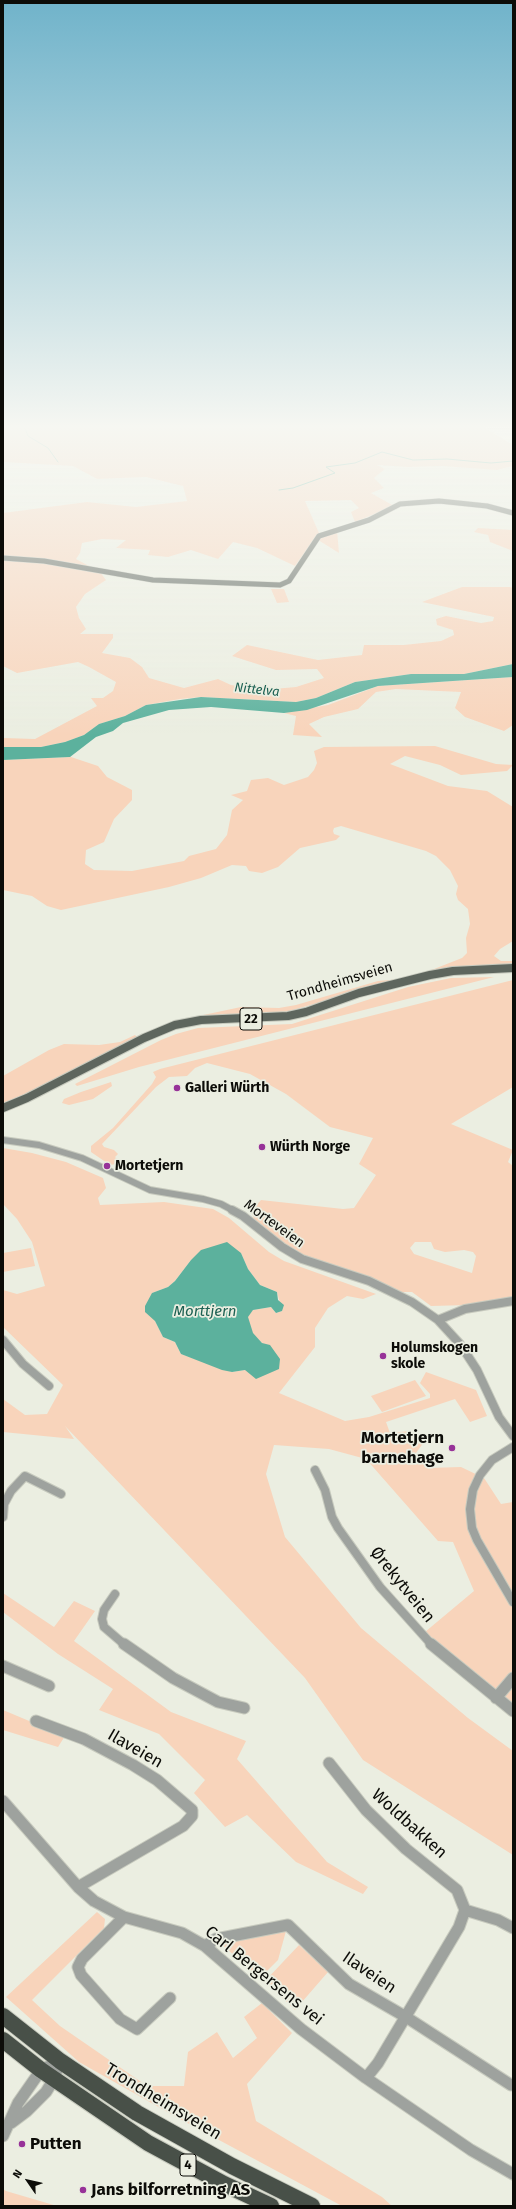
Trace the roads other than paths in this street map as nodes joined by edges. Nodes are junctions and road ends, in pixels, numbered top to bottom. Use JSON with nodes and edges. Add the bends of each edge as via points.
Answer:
{"nodes":[{"id":1,"x":336,"y":529,"type":"edge"},
{"id":2,"x":3,"y":558,"type":"edge"},
{"id":3,"x":513,"y":968,"type":"edge"},
{"id":4,"x":3,"y":1108,"type":"edge"},
{"id":5,"x":3,"y":1140,"type":"edge"},
{"id":6,"x":513,"y":1301,"type":"edge"},
{"id":7,"x":438,"y":1320,"type":"junction"},
{"id":8,"x":3,"y":1340,"type":"edge"},
{"id":9,"x":49,"y":1386,"type":"dead end"},
{"id":10,"x":513,"y":1436,"type":"edge"},
{"id":11,"x":513,"y":1446,"type":"edge"},
{"id":12,"x":315,"y":1470,"type":"dead end"},
{"id":13,"x":61,"y":1494,"type":"dead end"},
{"id":14,"x":3,"y":1517,"type":"edge"},
{"id":15,"x":115,"y":1594,"type":"dead end"},
{"id":16,"x":513,"y":1602,"type":"edge"},
{"id":17,"x":3,"y":1666,"type":"edge"},
{"id":18,"x":513,"y":1678,"type":"edge"},
{"id":19,"x":49,"y":1686,"type":"dead end"},
{"id":20,"x":496,"y":1698,"type":"junction"},
{"id":21,"x":244,"y":1708,"type":"dead end"},
{"id":22,"x":513,"y":1711,"type":"edge"},
{"id":23,"x":36,"y":1721,"type":"dead end"},
{"id":24,"x":329,"y":1763,"type":"dead end"},
{"id":25,"x":3,"y":1801,"type":"edge"},
{"id":26,"x":78,"y":1887,"type":"junction"},
{"id":27,"x":465,"y":1910,"type":"junction"},
{"id":28,"x":124,"y":1917,"type":"junction"},
{"id":29,"x":513,"y":1928,"type":"edge"},
{"id":30,"x":205,"y":1946,"type":"junction"},
{"id":31,"x":170,"y":1998,"type":"dead end"},
{"id":32,"x":3,"y":2016,"type":"edge"},
{"id":33,"x":406,"y":2017,"type":"junction"},
{"id":34,"x":3,"y":2040,"type":"edge"},
{"id":35,"x":60,"y":2061,"type":"junction"},
{"id":36,"x":48,"y":2075,"type":"junction"},
{"id":37,"x":366,"y":2078,"type":"junction"},
{"id":38,"x":511,"y":2085,"type":"dead end"},
{"id":39,"x":3,"y":2136,"type":"edge"},
{"id":40,"x":513,"y":2174,"type":"edge"},
{"id":41,"x":271,"y":2206,"type":"edge"},
{"id":42,"x":312,"y":2206,"type":"edge"}],
"edges":[{"from":1,"to":2,"type":"main road","via":[[319,536],[289,581],[280,585],[149,580],[44,561]]},
{"from":3,"to":4,"type":"main road","name":"Trondheimsveien","number":"22","via":[[453,971],[430,975],[352,995],[288,1016],[202,1020],[175,1025]]},
{"from":5,"to":7,"type":"street","name":"Morteveien","via":[[32,1143],[82,1158],[150,1190],[221,1204],[243,1216],[294,1256],[377,1285],[420,1307]]},
{"from":6,"to":7,"type":"street","via":[[465,1309]]},
{"from":7,"to":10,"type":"street","name":"Morteveien","via":[[469,1357],[500,1417]]},
{"from":8,"to":9,"type":"street","via":[[23,1364]]},
{"from":11,"to":16,"type":"street","via":[[492,1460],[480,1475],[473,1490],[470,1509],[472,1528],[477,1540]]},
{"from":12,"to":20,"type":"street","name":"Ørekytveien","via":[[338,1528],[380,1587],[434,1647]]},
{"from":13,"to":14,"type":"street","via":[[25,1476],[11,1491],[4,1504]]},
{"from":15,"to":21,"type":"street","via":[[104,1610],[102,1619],[104,1627],[114,1637],[173,1678],[218,1702]]},
{"from":17,"to":19,"type":"street"},
{"from":18,"to":20,"type":"street"},
{"from":20,"to":22,"type":"street","name":"Ørekytveien"},
{"from":23,"to":26,"type":"street","name":"Ilaveien","via":[[84,1739],[133,1765],[158,1780],[192,1810],[192,1816],[183,1826]]},
{"from":24,"to":27,"type":"street","name":"Woldbakken","via":[[366,1810],[406,1849],[457,1890]]},
{"from":25,"to":26,"type":"street","name":"Carl Bergersens vei"},
{"from":26,"to":28,"type":"street","name":"Carl Bergersens vei","via":[[94,1901]]},
{"from":27,"to":29,"type":"street","via":[[498,1920]]},
{"from":27,"to":33,"type":"street","via":[[459,1927]]},
{"from":28,"to":30,"type":"street","name":"Carl Bergersens vei","via":[[182,1933]]},
{"from":28,"to":31,"type":"street","via":[[82,1959],[78,1967],[81,1975],[88,1986],[120,2019],[137,2029]]},
{"from":30,"to":33,"type":"street","name":"Ilaveien","via":[[216,1939],[288,1925],[349,1984]]},
{"from":30,"to":37,"type":"street","name":"Carl Bergersens vei","via":[[301,2029]]},
{"from":32,"to":35,"type":"highway","name":"Trondheimsveien","number":"4"},
{"from":33,"to":37,"type":"street"},
{"from":33,"to":38,"type":"street","name":"Ilaveien"},
{"from":34,"to":36,"type":"highway","number":"4"},
{"from":35,"to":36,"type":"street"},
{"from":35,"to":42,"type":"highway","name":"Trondheimsveien","number":"4","via":[[137,2113]]},
{"from":36,"to":39,"type":"street","via":[[46,2092],[10,2123]]},
{"from":36,"to":41,"type":"highway","number":"4","via":[[148,2143]]},
{"from":37,"to":40,"type":"street","name":"Carl Bergersens vei","via":[[471,2150]]}]}
